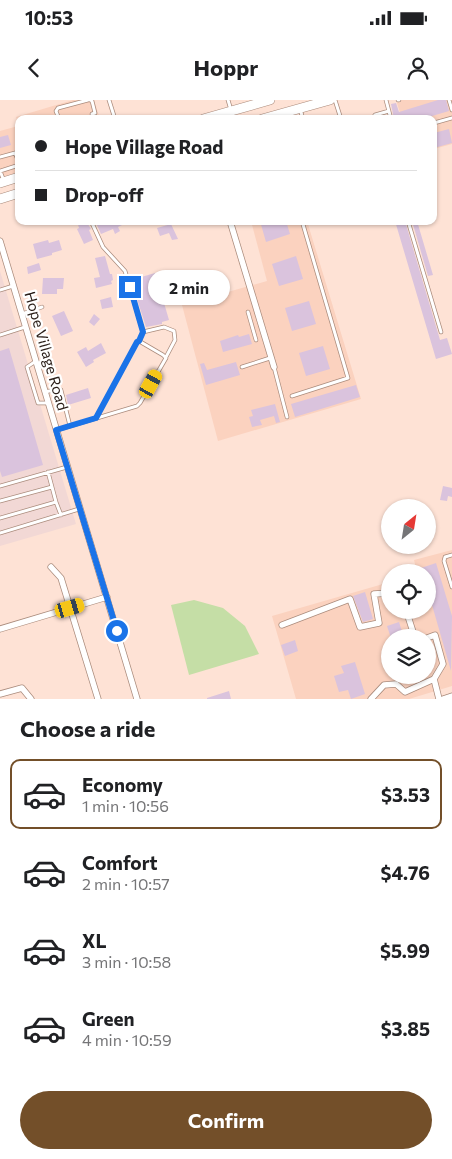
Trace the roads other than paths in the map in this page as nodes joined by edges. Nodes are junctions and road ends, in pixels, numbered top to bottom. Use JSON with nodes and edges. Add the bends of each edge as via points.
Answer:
{"nodes":[{"id":1,"x":89,"y":100,"type":"edge"},
{"id":2,"x":109,"y":100,"type":"edge"},
{"id":3,"x":228,"y":100,"type":"edge"},
{"id":4,"x":270,"y":100,"type":"edge"},
{"id":5,"x":330,"y":100,"type":"edge"},
{"id":6,"x":335,"y":100,"type":"edge"},
{"id":7,"x":386,"y":100,"type":"edge"},
{"id":8,"x":449,"y":100,"type":"edge"},
{"id":9,"x":300,"y":108,"type":"junction"},
{"id":10,"x":452,"y":110,"type":"edge"},
{"id":11,"x":231,"y":111,"type":"junction"},
{"id":12,"x":389,"y":111,"type":"junction"},
{"id":13,"x":58,"y":115,"type":"edge"},
{"id":14,"x":92,"y":115,"type":"edge"},
{"id":15,"x":114,"y":115,"type":"edge"},
{"id":16,"x":217,"y":115,"type":"edge"},
{"id":17,"x":278,"y":115,"type":"edge"},
{"id":18,"x":302,"y":115,"type":"edge"},
{"id":19,"x":340,"y":115,"type":"edge"},
{"id":20,"x":375,"y":115,"type":"edge"},
{"id":21,"x":390,"y":115,"type":"edge"},
{"id":22,"x":452,"y":118,"type":"edge"},
{"id":23,"x":437,"y":122,"type":"edge"},
{"id":24,"x":15,"y":153,"type":"edge"},
{"id":25,"x":0,"y":157,"type":"edge"},
{"id":26,"x":15,"y":165,"type":"edge"},
{"id":27,"x":15,"y":178,"type":"edge"},
{"id":28,"x":2,"y":183,"type":"edge"},
{"id":29,"x":15,"y":194,"type":"edge"},
{"id":30,"x":0,"y":199,"type":"edge"},
{"id":31,"x":93,"y":225,"type":"edge"},
{"id":32,"x":231,"y":225,"type":"edge"},
{"id":33,"x":303,"y":225,"type":"edge"},
{"id":34,"x":409,"y":225,"type":"edge"},
{"id":35,"x":0,"y":241,"type":"edge"},
{"id":36,"x":14,"y":286,"type":"junction"},
{"id":37,"x":0,"y":290,"type":"edge"},
{"id":38,"x":42,"y":307,"type":"dead end"},
{"id":39,"x":248,"y":312,"type":"dead end"},
{"id":40,"x":22,"y":314,"type":"junction"},
{"id":41,"x":26,"y":327,"type":"junction"},
{"id":42,"x":263,"y":330,"type":"junction"},
{"id":43,"x":143,"y":332,"type":"junction"},
{"id":44,"x":441,"y":332,"type":"dead end"},
{"id":45,"x":254,"y":333,"type":"junction"},
{"id":46,"x":0,"y":335,"type":"edge"},
{"id":47,"x":256,"y":340,"type":"dead end"},
{"id":48,"x":139,"y":341,"type":"junction"},
{"id":49,"x":166,"y":358,"type":"junction"},
{"id":50,"x":271,"y":358,"type":"junction"},
{"id":51,"x":36,"y":361,"type":"junction"},
{"id":52,"x":242,"y":367,"type":"dead end"},
{"id":53,"x":274,"y":367,"type":"joint"},
{"id":54,"x":45,"y":392,"type":"junction"},
{"id":55,"x":292,"y":396,"type":"dead end"},
{"id":56,"x":48,"y":403,"type":"junction"},
{"id":57,"x":96,"y":418,"type":"junction"},
{"id":58,"x":287,"y":418,"type":"dead end"},
{"id":59,"x":70,"y":426,"type":"junction"},
{"id":60,"x":56,"y":430,"type":"junction"},
{"id":61,"x":67,"y":467,"type":"junction"},
{"id":62,"x":48,"y":472,"type":"junction"},
{"id":63,"x":0,"y":486,"type":"edge"},
{"id":64,"x":52,"y":487,"type":"junction"},
{"id":65,"x":0,"y":501,"type":"edge"},
{"id":66,"x":56,"y":502,"type":"junction"},
{"id":67,"x":80,"y":509,"type":"junction"},
{"id":68,"x":61,"y":515,"type":"junction"},
{"id":69,"x":0,"y":518,"type":"edge"},
{"id":70,"x":0,"y":533,"type":"edge"},
{"id":71,"x":452,"y":555,"type":"edge"},
{"id":72,"x":51,"y":568,"type":"dead end"},
{"id":73,"x":452,"y":587,"type":"edge"},
{"id":74,"x":381,"y":594,"type":"edge"},
{"id":75,"x":107,"y":597,"type":"junction"},
{"id":76,"x":70,"y":608,"type":"junction"},
{"id":77,"x":282,"y":625,"type":"dead end"},
{"id":78,"x":1,"y":626,"type":"edge"},
{"id":79,"x":436,"y":642,"type":"edge"},
{"id":80,"x":436,"y":676,"type":"edge"},
{"id":81,"x":396,"y":684,"type":"edge"},
{"id":82,"x":396,"y":684,"type":"edge"},
{"id":83,"x":423,"y":684,"type":"edge"},
{"id":84,"x":436,"y":684,"type":"edge"},
{"id":85,"x":0,"y":694,"type":"edge"},
{"id":86,"x":376,"y":696,"type":"edge"},
{"id":87,"x":452,"y":696,"type":"edge"},
{"id":88,"x":31,"y":699,"type":"edge"},
{"id":89,"x":98,"y":699,"type":"edge"},
{"id":90,"x":137,"y":699,"type":"edge"},
{"id":91,"x":371,"y":699,"type":"edge"},
{"id":92,"x":441,"y":699,"type":"edge"}],
"edges":[{"from":1,"to":13,"type":"lane","via":[[58,108]]},
{"from":1,"to":14,"type":"lane","via":[[95,113]]},
{"from":2,"to":15,"type":"lane"},
{"from":3,"to":11,"type":"lane"},
{"from":4,"to":11,"type":"main road"},
{"from":5,"to":9,"type":"main road"},
{"from":6,"to":19,"type":"lane"},
{"from":7,"to":12,"type":"lane"},
{"from":8,"to":10,"type":"lane"},
{"from":9,"to":17,"type":"main road"},
{"from":9,"to":18,"type":"lane"},
{"from":11,"to":16,"type":"main road"},
{"from":12,"to":20,"type":"lane"},
{"from":12,"to":21,"type":"lane"},
{"from":22,"to":23,"type":"lane"},
{"from":24,"to":25,"type":"lane"},
{"from":26,"to":28,"type":"lane","via":[[0,171]]},
{"from":27,"to":28,"type":"main road"},
{"from":29,"to":30,"type":"main road"},
{"from":31,"to":43,"type":"lane","via":[[103,247],[125,271]]},
{"from":32,"to":42,"type":"street"},
{"from":33,"to":55,"type":"lane","via":[[348,378]]},
{"from":34,"to":44,"type":"lane"},
{"from":35,"to":36,"type":"street","name":"Hope Village Road"},
{"from":36,"to":37,"type":"lane"},
{"from":36,"to":40,"type":"street","name":"Hope Village Road"},
{"from":38,"to":40,"type":"lane"},
{"from":39,"to":45,"type":"lane"},
{"from":40,"to":41,"type":"street","name":"Hope Village Road"},
{"from":41,"to":46,"type":"lane"},
{"from":41,"to":51,"type":"street","name":"Hope Village Road"},
{"from":42,"to":45,"type":"lane"},
{"from":42,"to":50,"type":"street"},
{"from":43,"to":48,"type":"lane"},
{"from":43,"to":49,"type":"lane","via":[[164,327],[174,331],[175,340]]},
{"from":45,"to":47,"type":"lane"},
{"from":48,"to":49,"type":"lane"},
{"from":48,"to":57,"type":"lane"},
{"from":49,"to":57,"type":"lane","via":[[137,406]]},
{"from":50,"to":52,"type":"lane"},
{"from":50,"to":53,"type":"street"},
{"from":51,"to":54,"type":"street","name":"Hope Village Road"},
{"from":51,"to":56,"type":"lane","via":[[27,367],[32,385],[38,403]]},
{"from":53,"to":58,"type":"lane"},
{"from":54,"to":56,"type":"street","name":"Hope Village Road"},
{"from":54,"to":59,"type":"lane","via":[[60,390]]},
{"from":56,"to":60,"type":"street","name":"Hope Village Road"},
{"from":57,"to":59,"type":"lane"},
{"from":59,"to":60,"type":"lane"},
{"from":60,"to":61,"type":"street","name":"Hope Village Road"},
{"from":61,"to":62,"type":"lane"},
{"from":61,"to":67,"type":"street","name":"Hope Village Road"},
{"from":62,"to":63,"type":"lane"},
{"from":62,"to":64,"type":"lane"},
{"from":64,"to":65,"type":"lane"},
{"from":64,"to":66,"type":"lane"},
{"from":66,"to":68,"type":"lane"},
{"from":66,"to":69,"type":"lane"},
{"from":67,"to":68,"type":"lane"},
{"from":67,"to":75,"type":"street","name":"Hope Village Road"},
{"from":68,"to":70,"type":"lane"},
{"from":71,"to":73,"type":"lane","via":[[444,561]]},
{"from":72,"to":76,"type":"street","via":[[61,578]]},
{"from":74,"to":77,"type":"street","via":[[374,594],[380,623],[360,628],[350,599]]},
{"from":75,"to":76,"type":"street"},
{"from":75,"to":90,"type":"street","name":"Hope Village Road"},
{"from":76,"to":78,"type":"street"},
{"from":76,"to":89,"type":"street"},
{"from":79,"to":80,"type":"street","via":[[443,664]]},
{"from":81,"to":86,"type":"street","via":[[384,685]]},
{"from":82,"to":83,"type":"street","via":[[405,692]]},
{"from":84,"to":92,"type":"street"},
{"from":85,"to":88,"type":"street","via":[[22,688]]},
{"from":86,"to":91,"type":"street"},
{"from":87,"to":92,"type":"street"}]}
